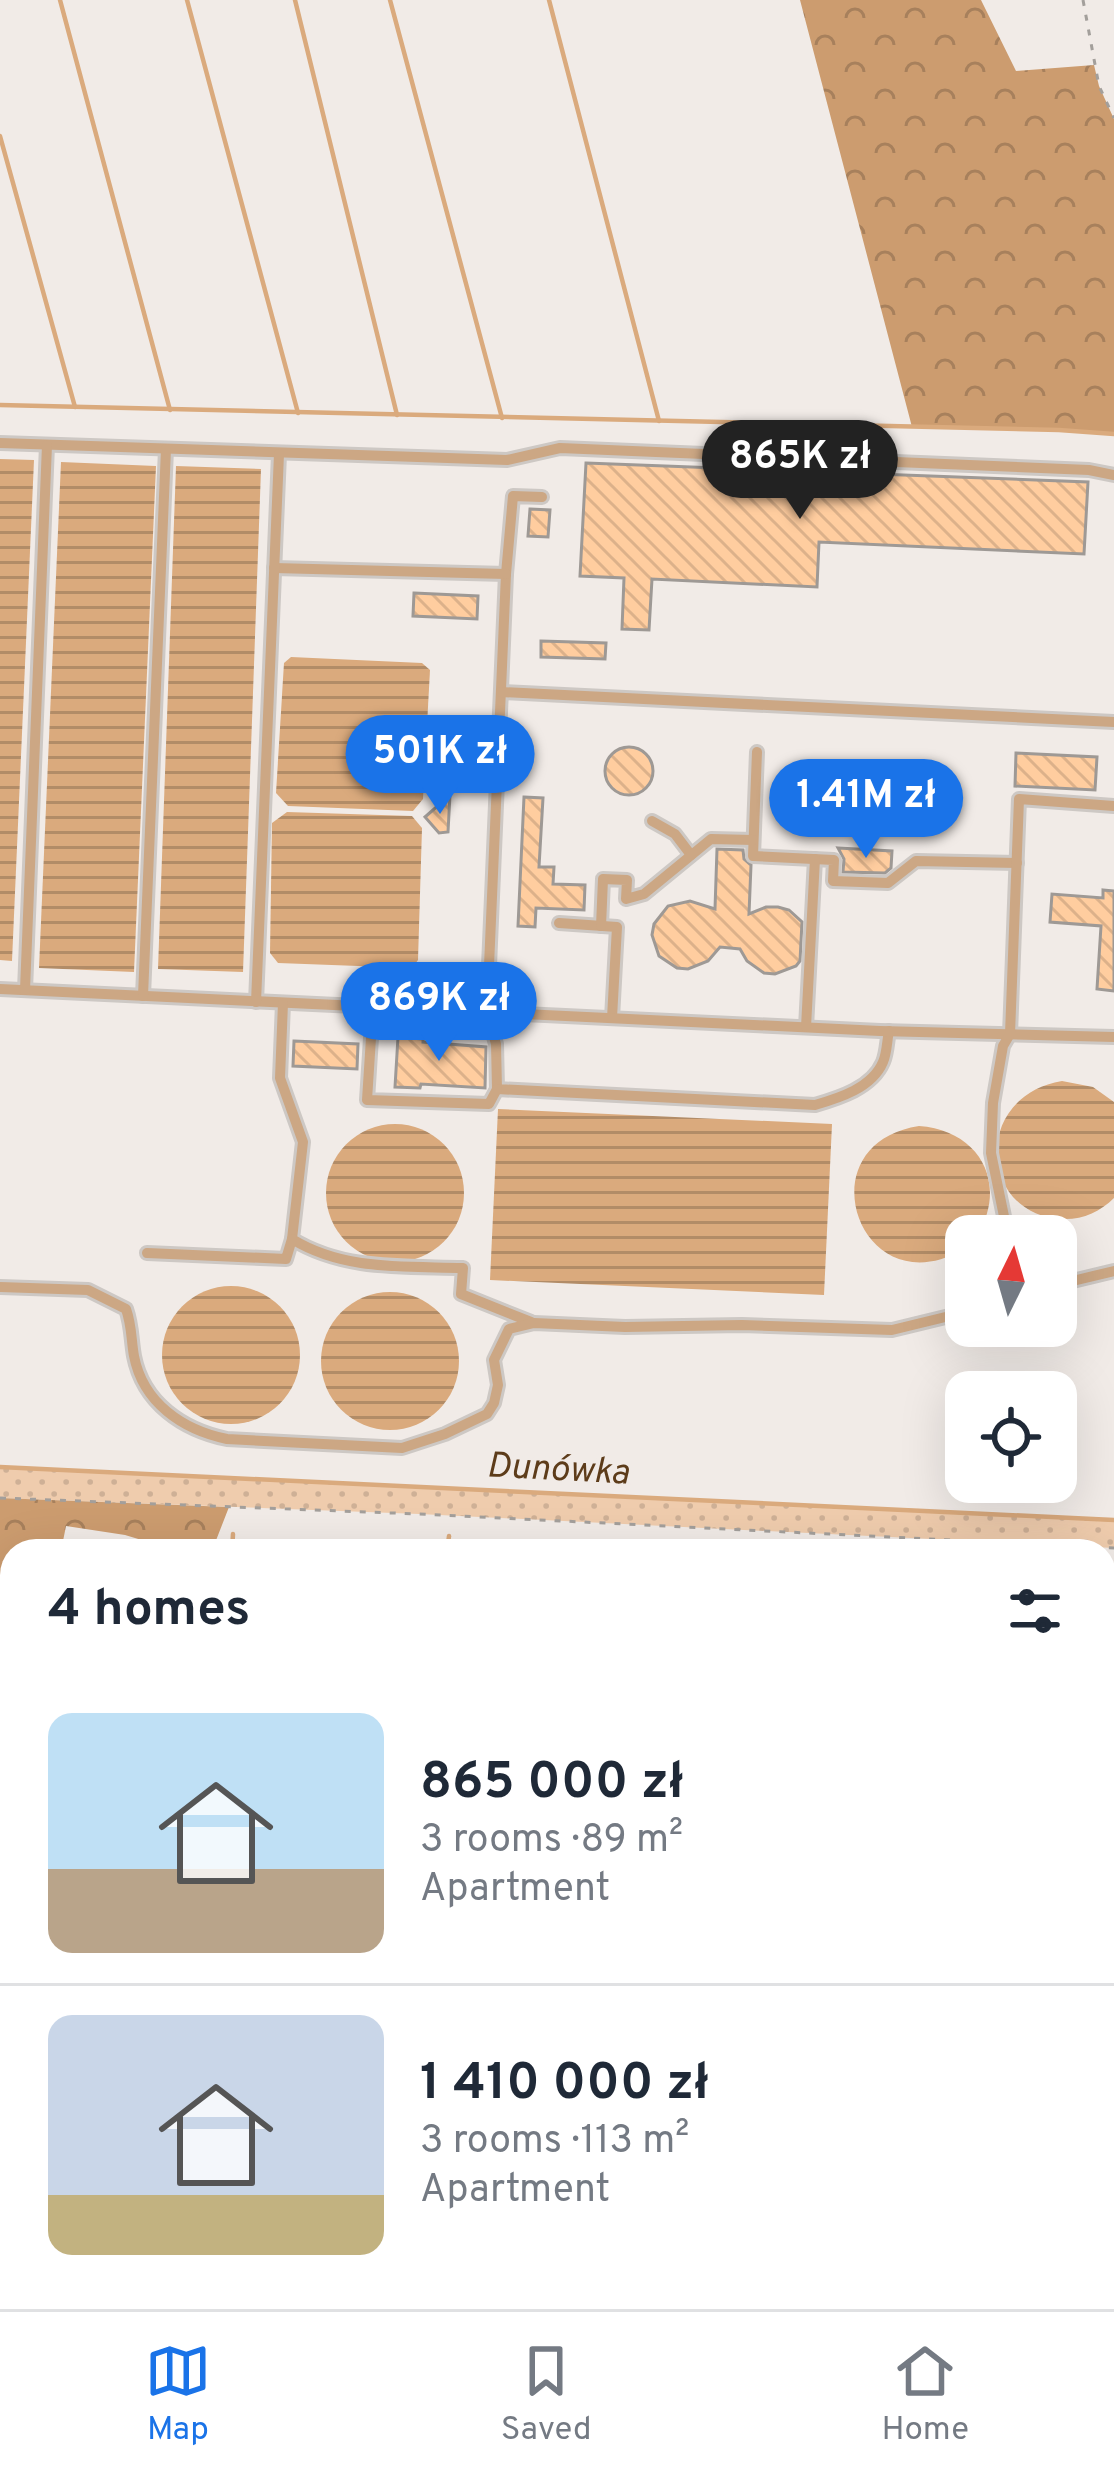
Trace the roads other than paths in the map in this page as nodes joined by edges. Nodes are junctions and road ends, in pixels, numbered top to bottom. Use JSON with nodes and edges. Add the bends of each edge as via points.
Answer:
{"nodes":[{"id":1,"x":0,"y":443,"type":"edge"},
{"id":2,"x":47,"y":445,"type":"junction"},
{"id":3,"x":166,"y":449,"type":"junction"},
{"id":4,"x":279,"y":454,"type":"junction"},
{"id":5,"x":1114,"y":475,"type":"edge"},
{"id":6,"x":542,"y":497,"type":"dead end"},
{"id":7,"x":274,"y":568,"type":"junction"},
{"id":8,"x":506,"y":574,"type":"junction"},
{"id":9,"x":501,"y":692,"type":"junction"},
{"id":10,"x":1114,"y":722,"type":"edge"},
{"id":11,"x":757,"y":752,"type":"dead end"},
{"id":12,"x":1114,"y":806,"type":"edge"},
{"id":13,"x":652,"y":821,"type":"dead end"},
{"id":14,"x":753,"y":840,"type":"junction"},
{"id":15,"x":691,"y":855,"type":"junction"},
{"id":16,"x":815,"y":859,"type":"junction"},
{"id":17,"x":1017,"y":863,"type":"junction"},
{"id":18,"x":559,"y":923,"type":"dead end"},
{"id":19,"x":601,"y":926,"type":"junction"},
{"id":20,"x":0,"y":989,"type":"edge"},
{"id":21,"x":26,"y":990,"type":"junction"},
{"id":22,"x":142,"y":996,"type":"junction"},
{"id":23,"x":256,"y":1002,"type":"junction"},
{"id":24,"x":283,"y":1003,"type":"junction"},
{"id":25,"x":373,"y":1007,"type":"junction"},
{"id":26,"x":487,"y":1012,"type":"junction"},
{"id":27,"x":612,"y":1018,"type":"junction"},
{"id":28,"x":806,"y":1027,"type":"junction"},
{"id":29,"x":889,"y":1031,"type":"junction"},
{"id":30,"x":1010,"y":1034,"type":"junction"},
{"id":31,"x":1114,"y":1037,"type":"edge"},
{"id":32,"x":497,"y":1089,"type":"junction"},
{"id":33,"x":1004,"y":1215,"type":"edge"},
{"id":34,"x":292,"y":1239,"type":"junction"},
{"id":35,"x":147,"y":1253,"type":"dead end"},
{"id":36,"x":1114,"y":1271,"type":"edge"},
{"id":37,"x":1077,"y":1280,"type":"edge"},
{"id":38,"x":0,"y":1287,"type":"edge"},
{"id":39,"x":945,"y":1317,"type":"edge"},
{"id":40,"x":534,"y":1323,"type":"junction"}],
"edges":[{"from":1,"to":2,"type":"lane"},
{"from":2,"to":3,"type":"lane"},
{"from":2,"to":21,"type":"lane"},
{"from":3,"to":4,"type":"lane"},
{"from":3,"to":22,"type":"lane"},
{"from":4,"to":5,"type":"lane","via":[[507,460],[560,448]]},
{"from":4,"to":7,"type":"lane"},
{"from":6,"to":8,"type":"lane","via":[[513,496]]},
{"from":7,"to":8,"type":"lane"},
{"from":7,"to":23,"type":"lane"},
{"from":8,"to":9,"type":"lane"},
{"from":9,"to":10,"type":"lane"},
{"from":9,"to":26,"type":"lane"},
{"from":11,"to":14,"type":"lane"},
{"from":12,"to":17,"type":"lane","via":[[1019,800]]},
{"from":13,"to":15,"type":"lane"},
{"from":14,"to":15,"type":"lane","via":[[711,839]]},
{"from":14,"to":16,"type":"lane","via":[[753,856]]},
{"from":15,"to":19,"type":"lane","via":[[626,899],[627,880],[603,879]]},
{"from":16,"to":17,"type":"lane","via":[[834,860],[833,881],[888,883],[916,861]]},
{"from":16,"to":28,"type":"lane"},
{"from":17,"to":30,"type":"lane"},
{"from":18,"to":19,"type":"lane"},
{"from":19,"to":27,"type":"lane","via":[[617,927]]},
{"from":20,"to":21,"type":"lane"},
{"from":21,"to":22,"type":"lane"},
{"from":22,"to":23,"type":"lane"},
{"from":23,"to":24,"type":"lane"},
{"from":24,"to":25,"type":"lane"},
{"from":24,"to":34,"type":"lane","via":[[280,1078],[303,1142]]},
{"from":25,"to":26,"type":"lane"},
{"from":25,"to":32,"type":"lane","via":[[368,1100],[489,1104]]},
{"from":26,"to":27,"type":"lane"},
{"from":26,"to":32,"type":"lane"},
{"from":27,"to":28,"type":"lane"},
{"from":28,"to":29,"type":"lane"},
{"from":29,"to":30,"type":"lane"},
{"from":29,"to":32,"type":"lane","via":[[872,1077],[814,1105]]},
{"from":30,"to":31,"type":"lane"},
{"from":30,"to":33,"type":"lane","via":[[993,1102],[991,1153]]},
{"from":34,"to":35,"type":"lane","via":[[286,1259]]},
{"from":34,"to":40,"type":"lane","via":[[350,1263],[463,1268],[461,1294]]},
{"from":36,"to":37,"type":"lane"},
{"from":38,"to":40,"type":"lane","via":[[88,1290],[126,1309],[152,1398],[204,1434],[269,1442],[402,1448],[445,1434],[488,1414],[498,1384],[494,1360],[509,1329]]},
{"from":39,"to":40,"type":"lane","via":[[892,1330]]}]}
